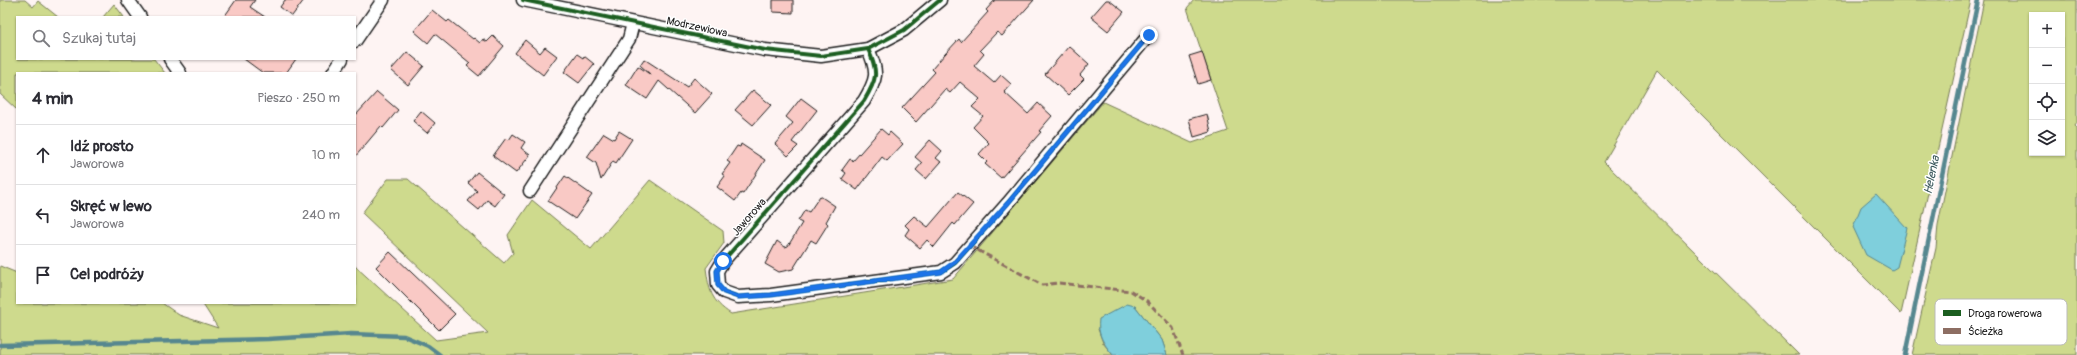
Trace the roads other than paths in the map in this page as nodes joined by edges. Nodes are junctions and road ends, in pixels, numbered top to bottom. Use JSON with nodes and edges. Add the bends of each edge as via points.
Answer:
{"nodes":[{"id":1,"x":128,"y":0,"type":"edge"},
{"id":2,"x":383,"y":0,"type":"edge"},
{"id":3,"x":523,"y":0,"type":"edge"},
{"id":4,"x":940,"y":0,"type":"edge"},
{"id":5,"x":139,"y":16,"type":"edge"},
{"id":6,"x":633,"y":23,"type":"junction"},
{"id":7,"x":1149,"y":35,"type":"dead end"},
{"id":8,"x":356,"y":40,"type":"edge"},
{"id":9,"x":868,"y":49,"type":"junction"},
{"id":10,"x":171,"y":60,"type":"edge"},
{"id":11,"x":341,"y":60,"type":"edge"},
{"id":12,"x":179,"y":72,"type":"edge"},
{"id":13,"x":334,"y":72,"type":"edge"},
{"id":14,"x":530,"y":191,"type":"dead end"}],
"edges":[{"from":1,"to":5,"type":"street"},
{"from":2,"to":8,"type":"street"},
{"from":3,"to":6,"type":"street","name":"Modrzewiowa"},
{"from":4,"to":9,"type":"street","name":"Modrzewiowa","via":[[904,30]]},
{"from":6,"to":9,"type":"street","name":"Modrzewiowa","via":[[779,52],[821,56]]},
{"from":6,"to":14,"type":"street","via":[[629,39]]},
{"from":7,"to":9,"type":"street","name":"Jaworowa","via":[[1008,203],[955,262],[941,272],[771,295],[738,297],[724,292],[718,285],[717,271],[723,261],[864,101],[875,82],[874,63]]},
{"from":10,"to":12,"type":"street"},
{"from":11,"to":13,"type":"street"}]}
